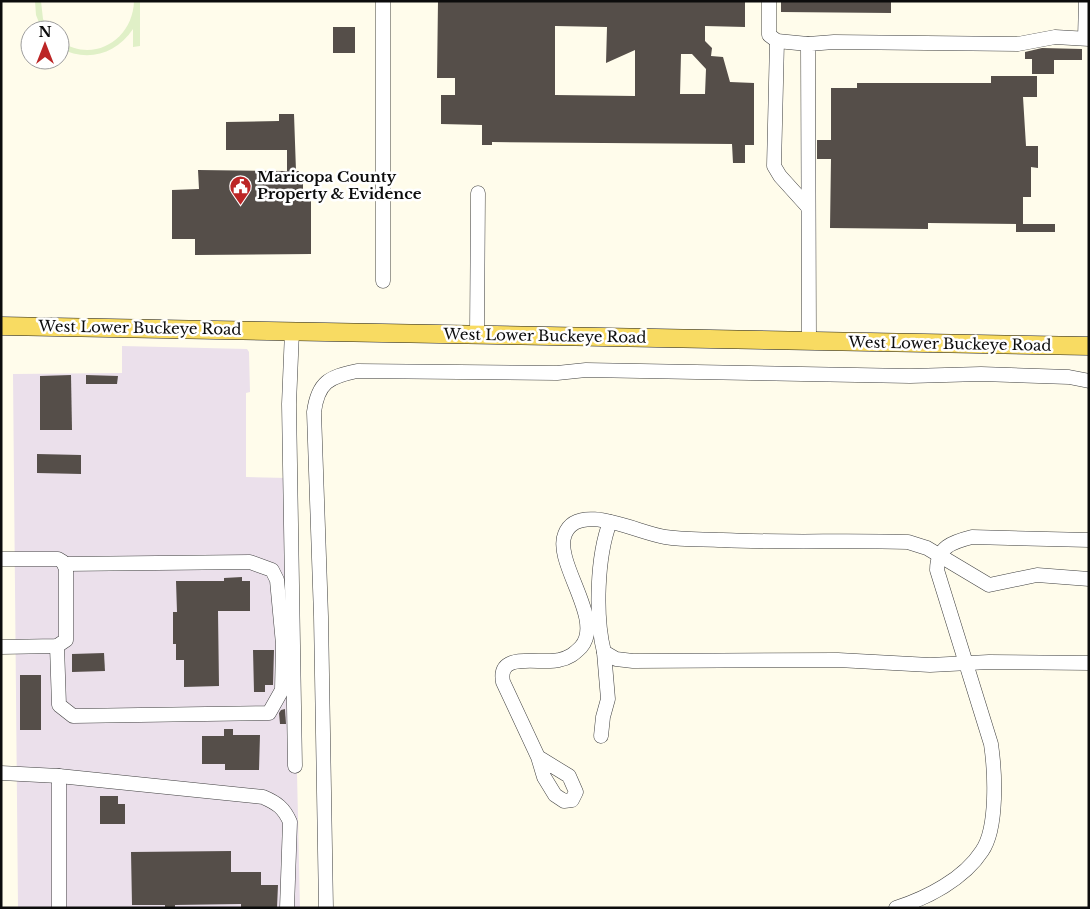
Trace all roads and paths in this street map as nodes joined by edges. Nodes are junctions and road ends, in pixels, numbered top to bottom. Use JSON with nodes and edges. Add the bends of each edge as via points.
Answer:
{"nodes":[{"id":1,"x":383,"y":1,"type":"edge"},
{"id":2,"x":769,"y":1,"type":"edge"},
{"id":3,"x":1086,"y":1,"type":"edge"},
{"id":4,"x":1087,"y":38,"type":"edge"},
{"id":5,"x":777,"y":41,"type":"junction"},
{"id":6,"x":808,"y":44,"type":"junction"},
{"id":7,"x":478,"y":193,"type":"dead end"},
{"id":8,"x":808,"y":206,"type":"junction"},
{"id":9,"x":383,"y":281,"type":"dead end"},
{"id":10,"x":1,"y":326,"type":"edge"},
{"id":11,"x":292,"y":331,"type":"junction"},
{"id":12,"x":477,"y":335,"type":"junction"},
{"id":13,"x":809,"y":340,"type":"junction"},
{"id":14,"x":1089,"y":346,"type":"edge"},
{"id":15,"x":1089,"y":381,"type":"edge"},
{"id":16,"x":610,"y":522,"type":"junction"},
{"id":17,"x":1089,"y":540,"type":"edge"},
{"id":18,"x":939,"y":556,"type":"junction"},
{"id":19,"x":1,"y":559,"type":"edge"},
{"id":20,"x":64,"y":564,"type":"junction"},
{"id":21,"x":1089,"y":579,"type":"edge"},
{"id":22,"x":1,"y":646,"type":"edge"},
{"id":23,"x":57,"y":646,"type":"junction"},
{"id":24,"x":604,"y":652,"type":"junction"},
{"id":25,"x":966,"y":663,"type":"junction"},
{"id":26,"x":1089,"y":663,"type":"edge"},
{"id":27,"x":602,"y":736,"type":"dead end"},
{"id":28,"x":538,"y":757,"type":"dead end"},
{"id":29,"x":296,"y":766,"type":"dead end"},
{"id":30,"x":1,"y":774,"type":"edge"},
{"id":31,"x":59,"y":776,"type":"junction"},
{"id":32,"x":58,"y":908,"type":"edge"},
{"id":33,"x":287,"y":908,"type":"edge"},
{"id":34,"x":326,"y":908,"type":"edge"},
{"id":35,"x":896,"y":908,"type":"edge"}],
"edges":[{"from":1,"to":9,"type":"lane"},
{"from":2,"to":5,"type":"lane","via":[[769,35]]},
{"from":3,"to":4,"type":"lane"},
{"from":4,"to":6,"type":"lane","via":[[1055,37],[1018,44]]},
{"from":5,"to":6,"type":"lane"},
{"from":5,"to":8,"type":"lane","via":[[774,166]]},
{"from":6,"to":8,"type":"lane"},
{"from":7,"to":12,"type":"lane"},
{"from":8,"to":13,"type":"lane"},
{"from":10,"to":11,"type":"main road","name":"West Lower Buckeye Road"},
{"from":11,"to":12,"type":"main road","name":"West Lower Buckeye Road"},
{"from":11,"to":29,"type":"lane","via":[[289,404]]},
{"from":12,"to":13,"type":"main road","name":"West Lower Buckeye Road"},
{"from":13,"to":14,"type":"main road","name":"West Lower Buckeye Road"},
{"from":15,"to":34,"type":"lane","via":[[981,374],[357,370],[323,384],[316,396],[314,412]]},
{"from":16,"to":18,"type":"lane","via":[[666,537],[758,542],[908,542]]},
{"from":16,"to":24,"type":"lane","via":[[604,538],[599,591]]},
{"from":16,"to":28,"type":"lane","via":[[592,518],[577,520],[568,526],[563,538],[564,554],[584,608],[586,627],[583,644],[573,655],[557,661],[516,661],[505,667],[501,674]]},
{"from":17,"to":18,"type":"lane","via":[[972,537],[953,542]]},
{"from":18,"to":21,"type":"lane","via":[[989,585],[1037,575]]},
{"from":18,"to":25,"type":"lane","via":[[937,570]]},
{"from":19,"to":20,"type":"lane","via":[[58,559]]},
{"from":20,"to":23,"type":"lane","via":[[66,640]]},
{"from":20,"to":23,"type":"lane","via":[[250,562],[272,570],[277,580],[282,635],[282,690],[269,713],[72,716],[59,705]]},
{"from":22,"to":23,"type":"lane"},
{"from":24,"to":25,"type":"lane","via":[[616,659],[633,661]]},
{"from":24,"to":27,"type":"lane","via":[[608,698]]},
{"from":25,"to":26,"type":"lane"},
{"from":25,"to":35,"type":"lane","via":[[994,762],[989,833],[983,850],[968,867],[922,897]]},
{"from":30,"to":31,"type":"lane"},
{"from":31,"to":32,"type":"lane"},
{"from":31,"to":33,"type":"lane","via":[[263,797],[276,802],[286,811],[290,822]]}]}
